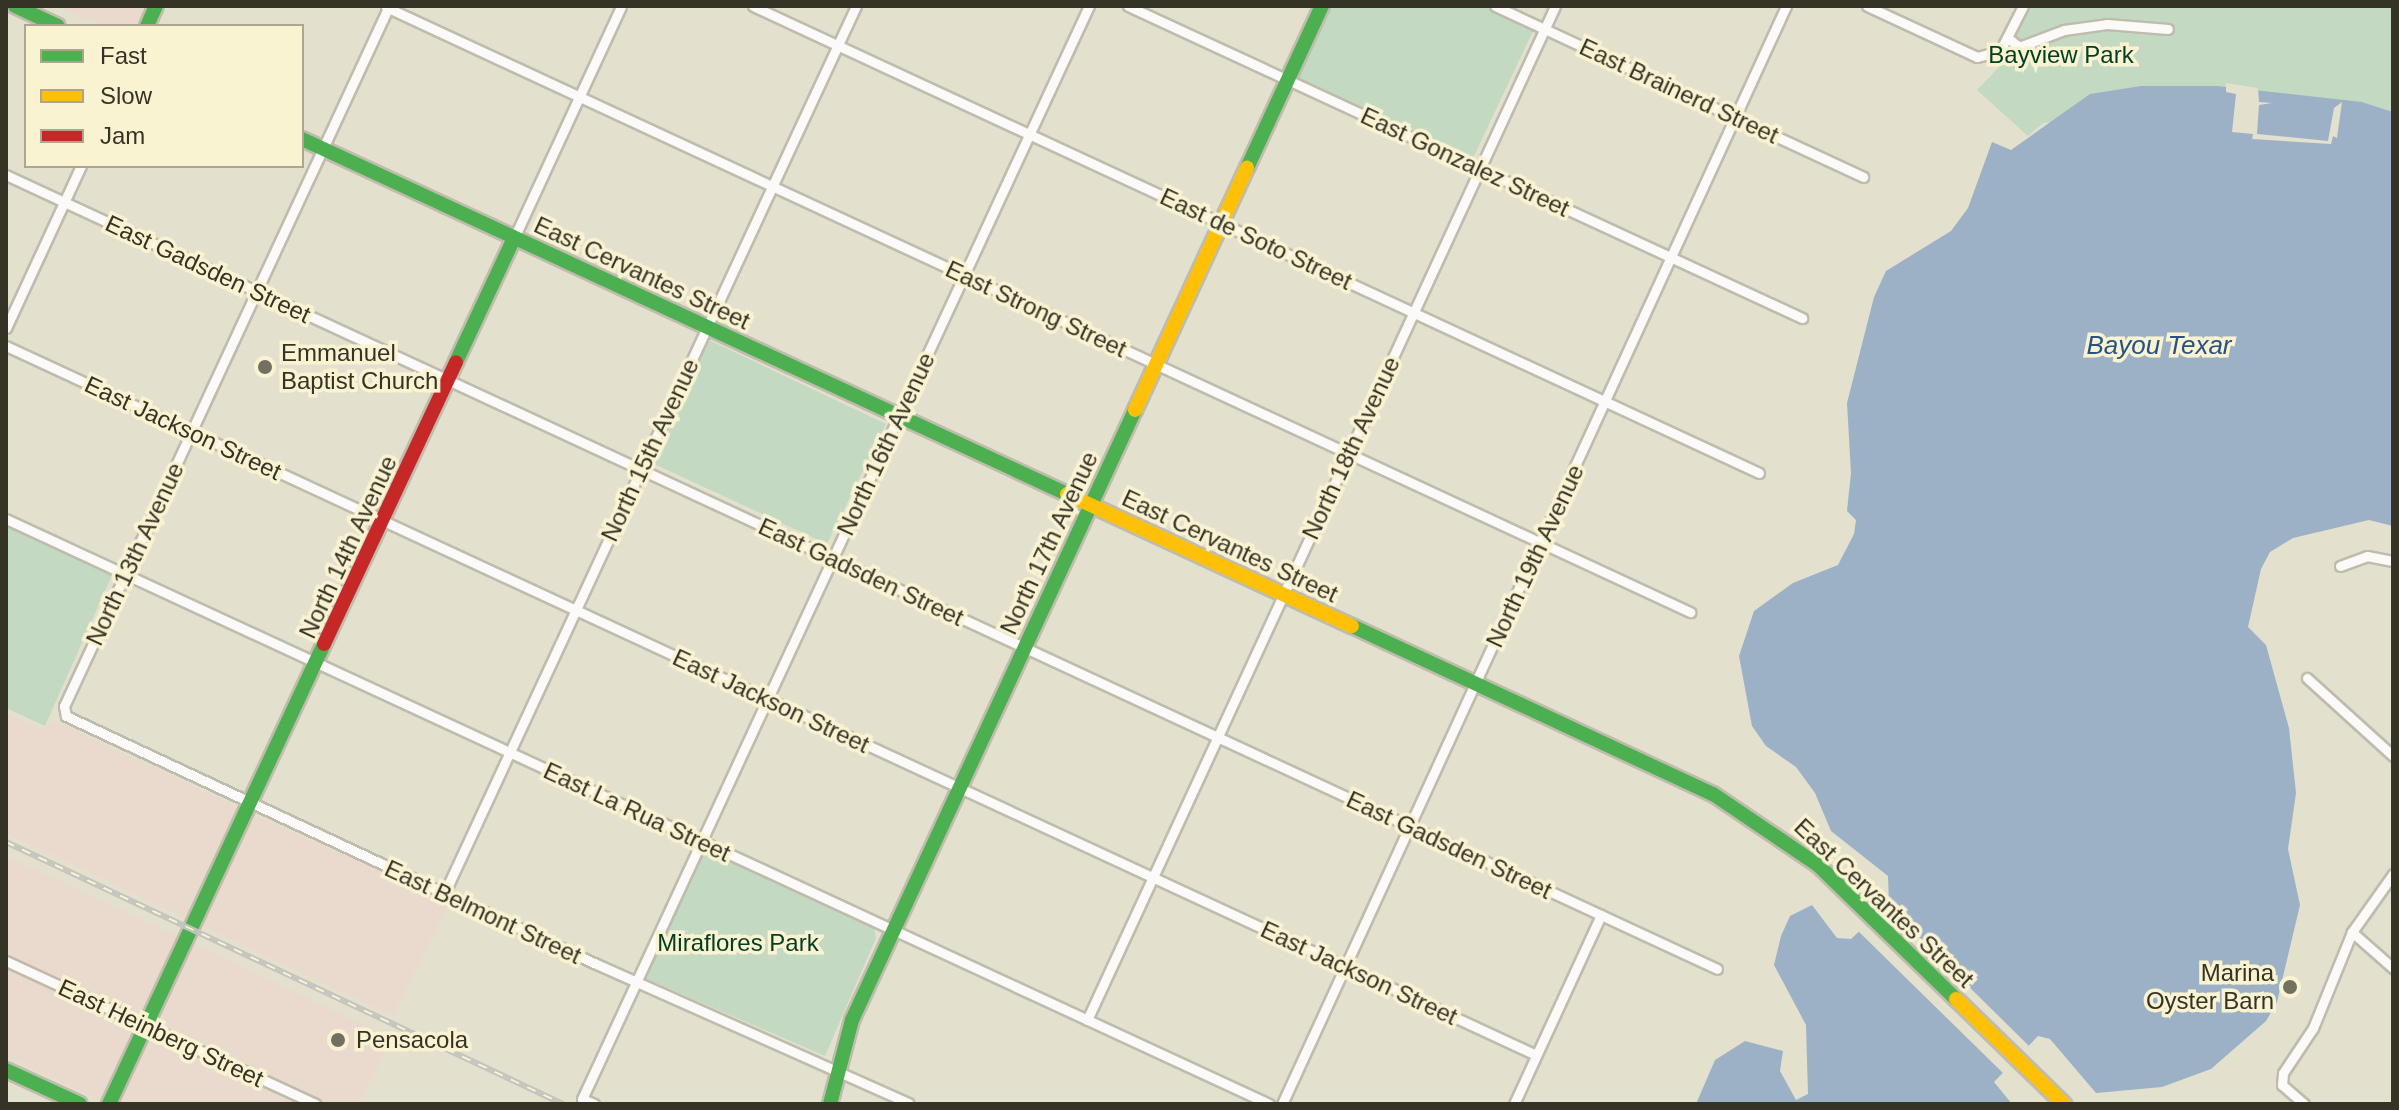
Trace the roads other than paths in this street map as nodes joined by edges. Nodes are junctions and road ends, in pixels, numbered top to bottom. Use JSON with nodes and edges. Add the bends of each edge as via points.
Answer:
{"nodes":[{"id":1,"x":15,"y":6,"type":"edge"},
{"id":2,"x":621,"y":6,"type":"edge"},
{"id":3,"x":753,"y":6,"type":"edge"},
{"id":4,"x":856,"y":6,"type":"edge"},
{"id":5,"x":1089,"y":6,"type":"edge"},
{"id":6,"x":1128,"y":6,"type":"edge"},
{"id":7,"x":1322,"y":6,"type":"edge"},
{"id":8,"x":1495,"y":6,"type":"edge"},
{"id":9,"x":1555,"y":6,"type":"edge"},
{"id":10,"x":1786,"y":6,"type":"edge"},
{"id":11,"x":1867,"y":6,"type":"edge"},
{"id":12,"x":2023,"y":6,"type":"edge"},
{"id":13,"x":387,"y":7,"type":"edge"},
{"id":14,"x":54,"y":24,"type":"edge"},
{"id":15,"x":1545,"y":29,"type":"junction"},
{"id":16,"x":2168,"y":29,"type":"dead end"},
{"id":17,"x":2008,"y":38,"type":"junction"},
{"id":18,"x":838,"y":45,"type":"junction"},
{"id":19,"x":1288,"y":80,"type":"junction"},
{"id":20,"x":579,"y":97,"type":"junction"},
{"id":21,"x":1734,"y":117,"type":"junction"},
{"id":22,"x":1029,"y":134,"type":"junction"},
{"id":23,"x":304,"y":140,"type":"edge"},
{"id":24,"x":323,"y":149,"type":"junction"},
{"id":25,"x":80,"y":168,"type":"edge"},
{"id":26,"x":1480,"y":169,"type":"junction"},
{"id":27,"x":6,"y":175,"type":"edge"},
{"id":28,"x":1863,"y":177,"type":"dead end"},
{"id":29,"x":772,"y":186,"type":"junction"},
{"id":30,"x":64,"y":202,"type":"junction"},
{"id":31,"x":1222,"y":223,"type":"junction"},
{"id":32,"x":514,"y":238,"type":"junction"},
{"id":33,"x":1672,"y":258,"type":"junction"},
{"id":34,"x":964,"y":275,"type":"junction"},
{"id":35,"x":256,"y":291,"type":"junction"},
{"id":36,"x":1414,"y":312,"type":"junction"},
{"id":37,"x":1802,"y":318,"type":"dead end"},
{"id":38,"x":707,"y":327,"type":"junction"},
{"id":39,"x":6,"y":328,"type":"edge"},
{"id":40,"x":6,"y":346,"type":"edge"},
{"id":41,"x":1156,"y":364,"type":"junction"},
{"id":42,"x":449,"y":381,"type":"junction"},
{"id":43,"x":1607,"y":402,"type":"junction"},
{"id":44,"x":899,"y":416,"type":"junction"},
{"id":45,"x":192,"y":432,"type":"junction"},
{"id":46,"x":1348,"y":453,"type":"junction"},
{"id":47,"x":641,"y":470,"type":"junction"},
{"id":48,"x":1759,"y":473,"type":"dead end"},
{"id":49,"x":1091,"y":506,"type":"junction"},
{"id":50,"x":6,"y":519,"type":"edge"},
{"id":51,"x":384,"y":521,"type":"junction"},
{"id":52,"x":1541,"y":543,"type":"junction"},
{"id":53,"x":833,"y":559,"type":"junction"},
{"id":54,"x":2393,"y":561,"type":"edge"},
{"id":55,"x":2340,"y":566,"type":"dead end"},
{"id":56,"x":125,"y":574,"type":"junction"},
{"id":57,"x":1284,"y":594,"type":"junction"},
{"id":58,"x":576,"y":610,"type":"junction"},
{"id":59,"x":1690,"y":612,"type":"dead end"},
{"id":60,"x":1025,"y":648,"type":"junction"},
{"id":61,"x":318,"y":664,"type":"junction"},
{"id":62,"x":2307,"y":678,"type":"dead end"},
{"id":63,"x":1475,"y":683,"type":"junction"},
{"id":64,"x":768,"y":699,"type":"junction"},
{"id":65,"x":64,"y":712,"type":"joint"},
{"id":66,"x":1217,"y":737,"type":"junction"},
{"id":67,"x":510,"y":753,"type":"junction"},
{"id":68,"x":2393,"y":756,"type":"edge"},
{"id":69,"x":960,"y":788,"type":"junction"},
{"id":70,"x":250,"y":803,"type":"junction"},
{"id":71,"x":1409,"y":826,"type":"junction"},
{"id":72,"x":702,"y":841,"type":"junction"},
{"id":73,"x":2393,"y":874,"type":"edge"},
{"id":74,"x":1153,"y":878,"type":"junction"},
{"id":75,"x":444,"y":894,"type":"junction"},
{"id":76,"x":1601,"y":915,"type":"junction"},
{"id":77,"x":894,"y":930,"type":"junction"},
{"id":78,"x":2352,"y":932,"type":"junction"},
{"id":79,"x":6,"y":961,"type":"edge"},
{"id":80,"x":1345,"y":967,"type":"junction"},
{"id":81,"x":2393,"y":968,"type":"edge"},
{"id":82,"x":1717,"y":969,"type":"dead end"},
{"id":83,"x":636,"y":982,"type":"junction"},
{"id":84,"x":1087,"y":1020,"type":"junction"},
{"id":85,"x":146,"y":1026,"type":"junction"},
{"id":86,"x":1536,"y":1055,"type":"junction"},
{"id":87,"x":6,"y":1070,"type":"edge"},
{"id":88,"x":834,"y":1073,"type":"junction"},
{"id":89,"x":908,"y":1103,"type":"edge"},
{"id":90,"x":80,"y":1104,"type":"edge"},
{"id":91,"x":109,"y":1104,"type":"edge"},
{"id":92,"x":316,"y":1104,"type":"edge"},
{"id":93,"x":594,"y":1104,"type":"edge"},
{"id":94,"x":830,"y":1104,"type":"edge"},
{"id":95,"x":1269,"y":1104,"type":"edge"},
{"id":96,"x":1282,"y":1104,"type":"edge"},
{"id":97,"x":1514,"y":1104,"type":"edge"},
{"id":98,"x":2064,"y":1104,"type":"edge"},
{"id":99,"x":2304,"y":1104,"type":"edge"}],
"edges":[{"from":1,"to":14,"type":"main road"},
{"from":2,"to":20,"type":"street","name":"North 14th Avenue"},
{"from":3,"to":18,"type":"street","name":"East de Soto Street"},
{"from":4,"to":18,"type":"street","name":"North 15th Avenue"},
{"from":5,"to":22,"type":"street","name":"North 16th Avenue"},
{"from":6,"to":19,"type":"street","name":"East Gonzalez Street"},
{"from":7,"to":19,"type":"main road","name":"North 17th Avenue"},
{"from":8,"to":15,"type":"street","name":"East Brainerd Street"},
{"from":9,"to":15,"type":"street","name":"North 18th Avenue"},
{"from":10,"to":21,"type":"street","name":"North 19th Avenue"},
{"from":11,"to":17,"type":"street","via":[[1977,57],[2000,51]]},
{"from":12,"to":17,"type":"street"},
{"from":13,"to":20,"type":"street","name":"East Strong Street"},
{"from":13,"to":24,"type":"street","name":"North 13th Avenue"},
{"from":15,"to":21,"type":"street","name":"East Brainerd Street"},
{"from":15,"to":26,"type":"street","name":"North 18th Avenue"},
{"from":16,"to":17,"type":"street","via":[[2107,24],[2064,30],[2019,47]]},
{"from":18,"to":22,"type":"street","name":"East de Soto Street"},
{"from":18,"to":29,"type":"street","name":"North 15th Avenue"},
{"from":19,"to":26,"type":"street","name":"East Gonzalez Street"},
{"from":19,"to":31,"type":"main road","name":"North 17th Avenue"},
{"from":20,"to":29,"type":"street","name":"East Strong Street"},
{"from":20,"to":32,"type":"street","name":"North 14th Avenue"},
{"from":21,"to":28,"type":"street","name":"East Brainerd Street"},
{"from":21,"to":33,"type":"street","name":"North 19th Avenue"},
{"from":22,"to":31,"type":"street","name":"East de Soto Street"},
{"from":22,"to":34,"type":"street","name":"North 16th Avenue"},
{"from":23,"to":24,"type":"main road","name":"East Cervantes Street"},
{"from":24,"to":32,"type":"main road","name":"East Cervantes Street"},
{"from":24,"to":35,"type":"street","name":"North 13th Avenue"},
{"from":25,"to":30,"type":"street"},
{"from":26,"to":33,"type":"street","name":"East Gonzalez Street"},
{"from":26,"to":36,"type":"street","name":"North 18th Avenue"},
{"from":27,"to":30,"type":"street","name":"East Gadsden Street"},
{"from":29,"to":34,"type":"street","name":"East Strong Street"},
{"from":29,"to":38,"type":"street","name":"North 15th Avenue"},
{"from":30,"to":35,"type":"street","name":"East Gadsden Street"},
{"from":30,"to":39,"type":"street"},
{"from":31,"to":36,"type":"street","name":"East de Soto Street"},
{"from":31,"to":41,"type":"main road","name":"North 17th Avenue"},
{"from":32,"to":38,"type":"main road","name":"East Cervantes Street"},
{"from":32,"to":42,"type":"main road","name":"North 14th Avenue"},
{"from":33,"to":37,"type":"street","name":"East Gonzalez Street"},
{"from":33,"to":43,"type":"street","name":"North 19th Avenue"},
{"from":34,"to":41,"type":"street","name":"East Strong Street"},
{"from":34,"to":44,"type":"street","name":"North 16th Avenue"},
{"from":35,"to":42,"type":"street","name":"East Gadsden Street"},
{"from":35,"to":45,"type":"street","name":"North 13th Avenue"},
{"from":36,"to":43,"type":"street","name":"East de Soto Street"},
{"from":36,"to":46,"type":"street","name":"North 18th Avenue"},
{"from":38,"to":44,"type":"main road","name":"East Cervantes Street"},
{"from":38,"to":47,"type":"street","name":"North 15th Avenue"},
{"from":40,"to":45,"type":"street","name":"East Jackson Street"},
{"from":41,"to":46,"type":"street","name":"East Strong Street"},
{"from":41,"to":49,"type":"main road","name":"North 17th Avenue"},
{"from":42,"to":47,"type":"street","name":"East Gadsden Street"},
{"from":42,"to":51,"type":"main road","name":"North 14th Avenue"},
{"from":43,"to":48,"type":"street","name":"East de Soto Street"},
{"from":43,"to":52,"type":"street","name":"North 19th Avenue"},
{"from":44,"to":49,"type":"main road","name":"East Cervantes Street"},
{"from":44,"to":53,"type":"street","name":"North 16th Avenue"},
{"from":45,"to":51,"type":"street","name":"East Jackson Street"},
{"from":45,"to":56,"type":"street","name":"North 13th Avenue"},
{"from":46,"to":52,"type":"street","name":"East Strong Street"},
{"from":46,"to":57,"type":"street","name":"North 18th Avenue"},
{"from":47,"to":53,"type":"street","name":"East Gadsden Street"},
{"from":47,"to":58,"type":"street","name":"North 15th Avenue"},
{"from":49,"to":57,"type":"main road","name":"East Cervantes Street"},
{"from":49,"to":60,"type":"main road","name":"North 17th Avenue"},
{"from":50,"to":56,"type":"street","name":"East La Rua Street"},
{"from":51,"to":58,"type":"street","name":"East Jackson Street"},
{"from":51,"to":61,"type":"main road","name":"North 14th Avenue"},
{"from":52,"to":59,"type":"street","name":"East Strong Street"},
{"from":52,"to":63,"type":"street","name":"North 19th Avenue"},
{"from":53,"to":60,"type":"street","name":"East Gadsden Street"},
{"from":53,"to":64,"type":"street","name":"North 16th Avenue"},
{"from":54,"to":55,"type":"street","via":[[2367,556]]},
{"from":56,"to":61,"type":"street","name":"East La Rua Street"},
{"from":56,"to":65,"type":"street","name":"North 13th Avenue"},
{"from":57,"to":63,"type":"main road","name":"East Cervantes Street"},
{"from":57,"to":66,"type":"street","name":"North 18th Avenue"},
{"from":58,"to":64,"type":"street","name":"East Jackson Street"},
{"from":58,"to":67,"type":"street","name":"North 15th Avenue"},
{"from":60,"to":66,"type":"street","name":"East Gadsden Street"},
{"from":60,"to":69,"type":"main road","name":"North 17th Avenue"},
{"from":61,"to":67,"type":"street","name":"East La Rua Street"},
{"from":61,"to":70,"type":"main road","name":"North 14th Avenue"},
{"from":62,"to":68,"type":"street"},
{"from":63,"to":71,"type":"street","name":"North 19th Avenue"},
{"from":63,"to":98,"type":"main road","name":"East Cervantes Street","via":[[1730,803],[1793,844]]},
{"from":64,"to":69,"type":"street","name":"East Jackson Street"},
{"from":64,"to":72,"type":"street","name":"North 16th Avenue"},
{"from":65,"to":70,"type":"street","name":"East Belmont Street","via":[[71,720]]},
{"from":66,"to":71,"type":"street","name":"East Gadsden Street"},
{"from":66,"to":74,"type":"street","name":"North 18th Avenue"},
{"from":67,"to":72,"type":"street","name":"East La Rua Street"},
{"from":67,"to":75,"type":"street","name":"North 15th Avenue"},
{"from":69,"to":74,"type":"street","name":"East Jackson Street"},
{"from":69,"to":77,"type":"main road","name":"North 17th Avenue"},
{"from":70,"to":75,"type":"street","name":"East Belmont Street"},
{"from":70,"to":85,"type":"main road","name":"North 14th Avenue"},
{"from":71,"to":76,"type":"street","name":"East Gadsden Street"},
{"from":71,"to":80,"type":"street","name":"North 19th Avenue"},
{"from":72,"to":77,"type":"street","name":"East La Rua Street"},
{"from":72,"to":83,"type":"street","name":"North 16th Avenue"},
{"from":73,"to":78,"type":"street"},
{"from":74,"to":80,"type":"street","name":"East Jackson Street"},
{"from":74,"to":84,"type":"street","name":"North 18th Avenue"},
{"from":75,"to":83,"type":"street","name":"East Belmont Street"},
{"from":76,"to":82,"type":"street","name":"East Gadsden Street"},
{"from":76,"to":86,"type":"street"},
{"from":77,"to":84,"type":"street","name":"East La Rua Street"},
{"from":77,"to":88,"type":"main road","name":"North 17th Avenue"},
{"from":78,"to":81,"type":"street"},
{"from":78,"to":99,"type":"street","via":[[2313,1028],[2281,1079]]},
{"from":79,"to":85,"type":"street","name":"East Heinberg Street"},
{"from":80,"to":86,"type":"street","name":"East Jackson Street"},
{"from":80,"to":96,"type":"street","name":"North 19th Avenue"},
{"from":83,"to":88,"type":"street","name":"East Belmont Street"},
{"from":83,"to":93,"type":"street","name":"North 16th Avenue","via":[[582,1099]]},
{"from":84,"to":95,"type":"street","name":"East La Rua Street"},
{"from":85,"to":91,"type":"main road","name":"North 14th Avenue"},
{"from":85,"to":92,"type":"street","name":"East Heinberg Street"},
{"from":86,"to":97,"type":"street"},
{"from":87,"to":90,"type":"main road"},
{"from":88,"to":89,"type":"street","name":"East Belmont Street"},
{"from":88,"to":94,"type":"main road","name":"North 17th Avenue"}]}
